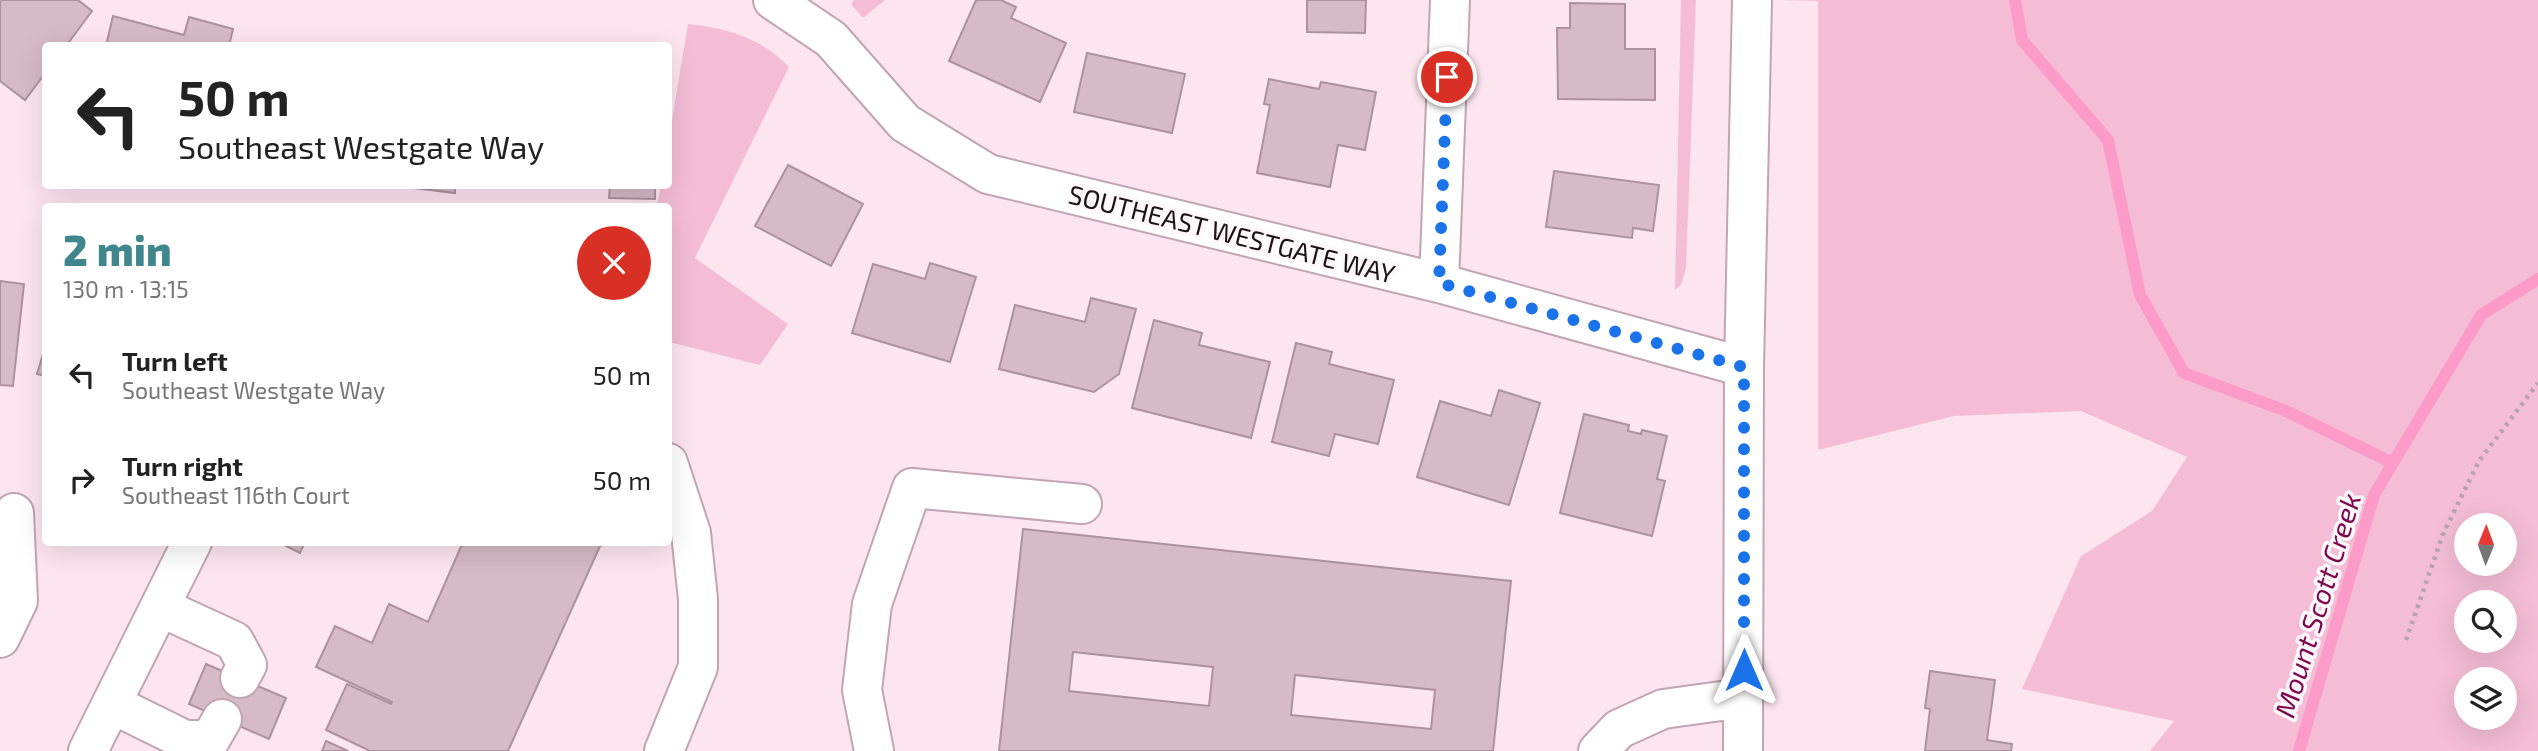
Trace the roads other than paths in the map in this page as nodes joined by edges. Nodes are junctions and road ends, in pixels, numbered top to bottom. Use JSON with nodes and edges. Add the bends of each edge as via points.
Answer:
{"nodes":[{"id":1,"x":774,"y":0,"type":"edge"},
{"id":2,"x":1450,"y":0,"type":"edge"},
{"id":3,"x":1752,"y":0,"type":"edge"},
{"id":4,"x":1439,"y":283,"type":"junction"},
{"id":5,"x":1744,"y":367,"type":"junction"},
{"id":6,"x":672,"y":475,"type":"edge"},
{"id":7,"x":1082,"y":504,"type":"dead end"},
{"id":8,"x":14,"y":513,"type":"dead end"},
{"id":9,"x":190,"y":546,"type":"edge"},
{"id":10,"x":160,"y":607,"type":"junction"},
{"id":11,"x":0,"y":638,"type":"edge"},
{"id":12,"x":240,"y":678,"type":"dead end"},
{"id":13,"x":1744,"y":698,"type":"junction"},
{"id":14,"x":112,"y":704,"type":"junction"},
{"id":15,"x":222,"y":719,"type":"dead end"},
{"id":16,"x":88,"y":751,"type":"edge"},
{"id":17,"x":664,"y":751,"type":"edge"},
{"id":18,"x":874,"y":751,"type":"edge"},
{"id":19,"x":1598,"y":751,"type":"edge"},
{"id":20,"x":1743,"y":751,"type":"edge"}],
"edges":[{"from":1,"to":4,"type":"street","name":"SOUTHEAST WESTGATE WAY","via":[[831,39],[905,123],[988,174]]},
{"from":2,"to":4,"type":"street"},
{"from":3,"to":5,"type":"street"},
{"from":4,"to":5,"type":"street","name":"SOUTHEAST WESTGATE WAY"},
{"from":5,"to":13,"type":"street"},
{"from":6,"to":17,"type":"street","via":[[691,533],[698,599],[698,667]]},
{"from":7,"to":18,"type":"street","via":[[912,488],[872,604],[862,690]]},
{"from":8,"to":11,"type":"street","via":[[18,601]]},
{"from":9,"to":10,"type":"street"},
{"from":10,"to":12,"type":"street","via":[[234,641],[247,665]]},
{"from":10,"to":14,"type":"street"},
{"from":13,"to":19,"type":"street","via":[[1663,709],[1619,729]]},
{"from":13,"to":20,"type":"street"},
{"from":14,"to":15,"type":"street","via":[[185,740],[210,740]]},
{"from":14,"to":16,"type":"street"}]}
